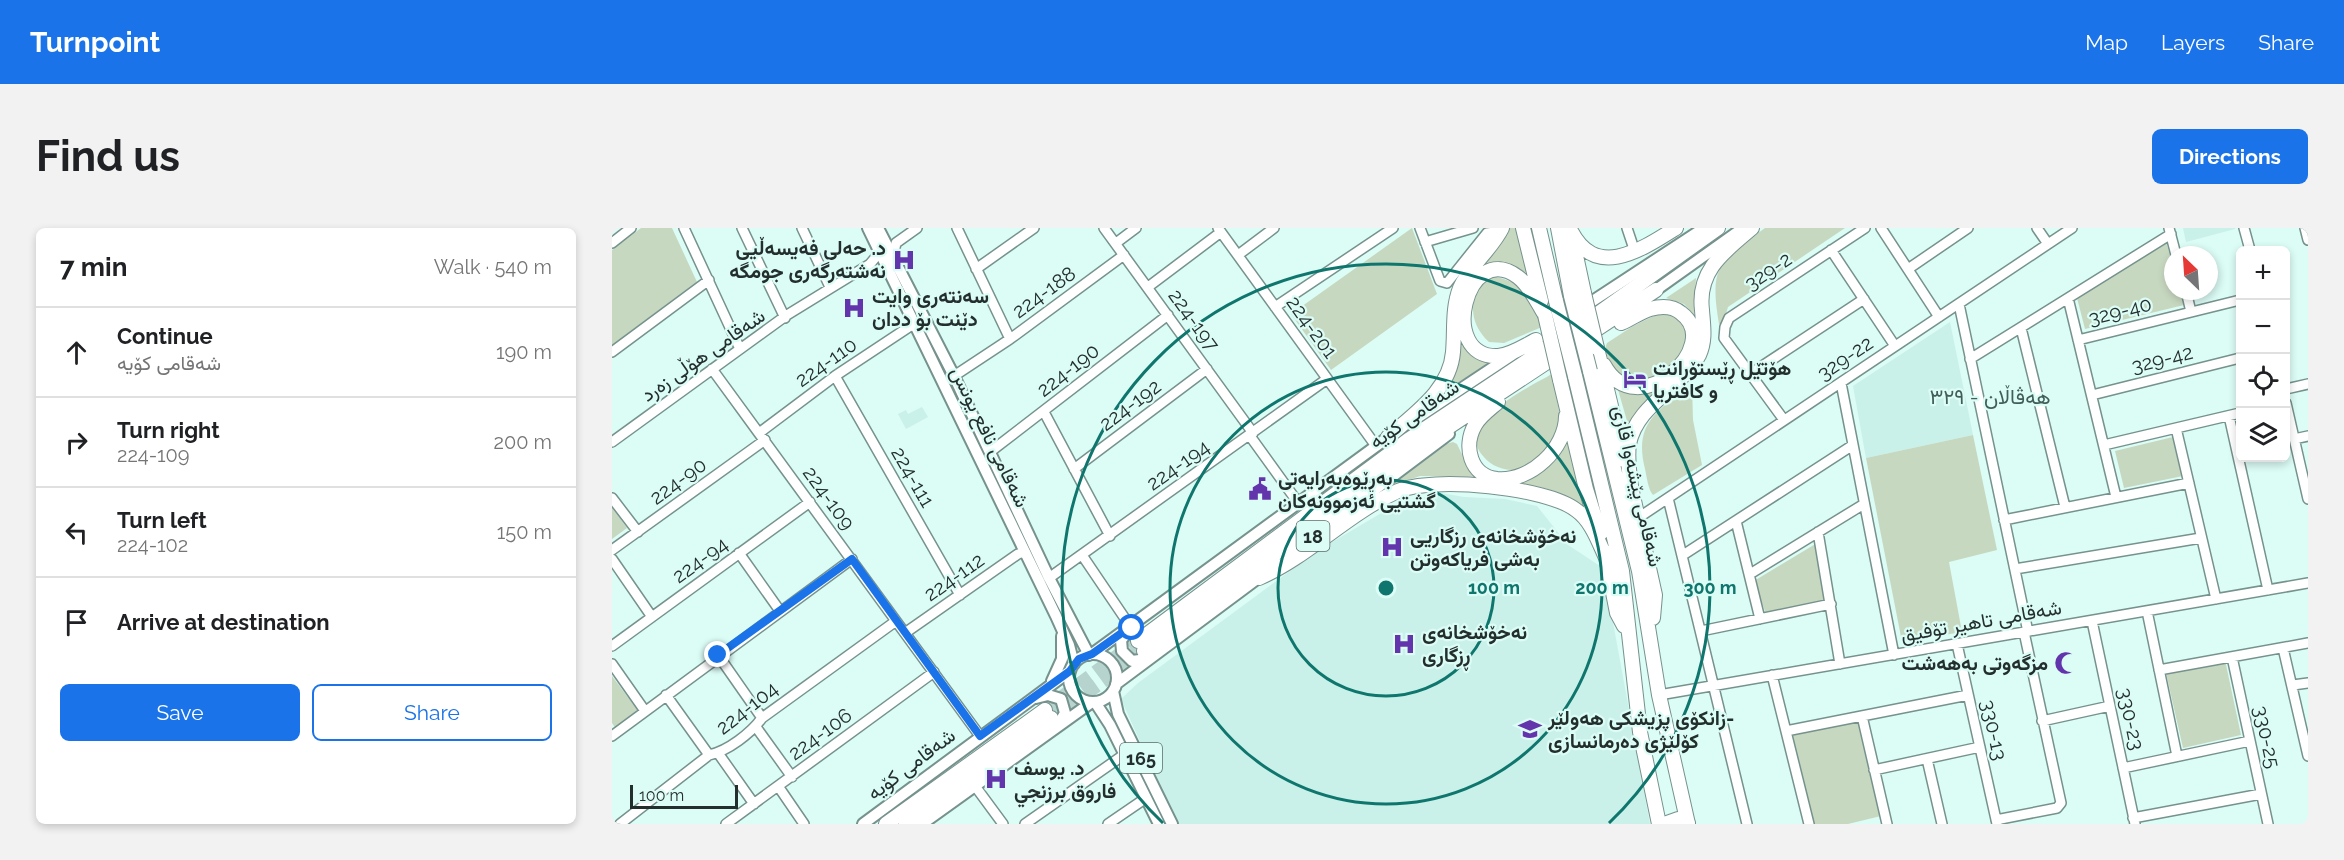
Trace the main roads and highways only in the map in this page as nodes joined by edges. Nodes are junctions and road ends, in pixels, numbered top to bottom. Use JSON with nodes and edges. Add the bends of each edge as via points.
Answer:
{"nodes":[{"id":1,"x":868,"y":228,"type":"edge"},
{"id":2,"x":878,"y":228,"type":"edge"},
{"id":3,"x":1523,"y":228,"type":"edge"},
{"id":4,"x":1539,"y":228,"type":"edge"},
{"id":5,"x":1566,"y":228,"type":"edge"},
{"id":6,"x":1676,"y":228,"type":"edge"},
{"id":7,"x":1704,"y":228,"type":"edge"},
{"id":8,"x":1718,"y":228,"type":"edge"},
{"id":9,"x":1743,"y":228,"type":"edge"},
{"id":10,"x":1752,"y":228,"type":"edge"},
{"id":11,"x":1502,"y":230,"type":"edge"},
{"id":12,"x":890,"y":262,"type":"junction"},
{"id":13,"x":1656,"y":290,"type":"joint"},
{"id":14,"x":1578,"y":295,"type":"junction"},
{"id":15,"x":1545,"y":315,"type":"junction"},
{"id":16,"x":1599,"y":330,"type":"junction"},
{"id":17,"x":1597,"y":348,"type":"junction"},
{"id":18,"x":1538,"y":353,"type":"junction"},
{"id":19,"x":1529,"y":374,"type":"junction"},
{"id":20,"x":1509,"y":386,"type":"junction"},
{"id":21,"x":1565,"y":402,"type":"junction"},
{"id":22,"x":1388,"y":437,"type":"junction"},
{"id":23,"x":1630,"y":486,"type":"junction"},
{"id":24,"x":1608,"y":560,"type":"junction"},
{"id":25,"x":1258,"y":578,"type":"junction"},
{"id":26,"x":1056,"y":616,"type":"junction"},
{"id":27,"x":1133,"y":622,"type":"junction"},
{"id":28,"x":1629,"y":632,"type":"junction"},
{"id":29,"x":1651,"y":632,"type":"junction"},
{"id":30,"x":1081,"y":642,"type":"junction"},
{"id":31,"x":1145,"y":650,"type":"junction"},
{"id":32,"x":1091,"y":655,"type":"junction"},
{"id":33,"x":1072,"y":668,"type":"junction"},
{"id":34,"x":1131,"y":672,"type":"junction"},
{"id":35,"x":1047,"y":688,"type":"junction"},
{"id":36,"x":1115,"y":688,"type":"junction"},
{"id":37,"x":1093,"y":702,"type":"junction"},
{"id":38,"x":1025,"y":703,"type":"junction"},
{"id":39,"x":1049,"y":720,"type":"junction"},
{"id":40,"x":1115,"y":736,"type":"junction"},
{"id":41,"x":1134,"y":743,"type":"junction"},
{"id":42,"x":863,"y":824,"type":"edge"},
{"id":43,"x":886,"y":824,"type":"edge"},
{"id":44,"x":906,"y":824,"type":"edge"},
{"id":45,"x":922,"y":824,"type":"edge"},
{"id":46,"x":1159,"y":824,"type":"edge"},
{"id":47,"x":1172,"y":824,"type":"edge"},
{"id":48,"x":1659,"y":824,"type":"edge"},
{"id":49,"x":1664,"y":824,"type":"edge"},
{"id":50,"x":1688,"y":824,"type":"edge"}],
"edges":[{"from":1,"to":12,"type":"main road","name":"شەقامی نافع یونس"},
{"from":2,"to":12,"type":"main road","name":"شەقامی نافع یونس"},
{"from":3,"to":15,"type":"highway"},
{"from":4,"to":28,"type":"highway","name":"شەقامی پێشەوا قازی","bridge":true,"via":[[1622,571]]},
{"from":5,"to":6,"type":"highway","via":[[1578,245],[1592,254],[1613,257],[1635,252]]},
{"from":5,"to":14,"type":"highway","name":"شەقامی پێشەوا قازی"},
{"from":7,"to":18,"type":"main road"},
{"from":8,"to":18,"type":"highway","name":"شەقامی کۆیە"},
{"from":9,"to":13,"type":"main road","name":"شەقامی کۆیە"},
{"from":10,"to":23,"type":"highway","via":[[1719,256],[1706,275],[1701,298],[1701,351],[1684,376],[1650,406],[1635,428],[1628,450]]},
{"from":11,"to":22,"type":"highway","via":[[1459,291],[1452,360],[1446,378],[1426,404]]},
{"from":12,"to":26,"type":"main road","name":"شەقامی نافع یونس","via":[[916,326]]},
{"from":12,"to":30,"type":"main road","name":"شەقامی نافع یونس","via":[[954,376]]},
{"from":13,"to":16,"type":"highway","name":"شەقامی کۆیە"},
{"from":14,"to":17,"type":"highway","bridge":true},
{"from":14,"to":29,"type":"highway","name":"شەقامی پێشەوا قازی","bridge":true,"via":[[1590,371]]},
{"from":15,"to":18,"type":"highway","via":[[1521,280],[1503,271],[1482,275],[1468,294],[1464,312],[1465,330],[1480,352],[1492,356]]},
{"from":15,"to":21,"type":"highway","bridge":true},
{"from":16,"to":17,"type":"highway","via":[[1665,307],[1685,316],[1694,340],[1688,355],[1674,371],[1636,388],[1613,378]]},
{"from":16,"to":18,"type":"highway","name":"شەقامی کۆیە"},
{"from":17,"to":23,"type":"highway"},
{"from":18,"to":19,"type":"highway","name":"شەقامی کۆیە"},
{"from":18,"to":22,"type":"main road","name":"شەقامی کۆیە"},
{"from":18,"to":31,"type":"highway","name":"شەقامی کۆیە","via":[[1408,440]]},
{"from":19,"to":20,"type":"highway","name":"شەقامی کۆیە"},
{"from":19,"to":21,"type":"highway","via":[[1474,427],[1468,453],[1481,473],[1498,479],[1512,477],[1549,456],[1563,433]]},
{"from":20,"to":25,"type":"main road","name":"شەقامی کۆیە","number":"18"},
{"from":20,"to":31,"type":"highway","name":"شەقامی کۆیە","via":[[1420,446]]},
{"from":21,"to":24,"type":"highway"},
{"from":22,"to":27,"type":"main road","name":"شەقامی کۆیە"},
{"from":23,"to":29,"type":"highway","via":[[1655,596]]},
{"from":24,"to":25,"type":"highway","via":[[1584,517],[1560,500],[1485,487],[1429,483],[1388,496],[1292,561]]},
{"from":24,"to":28,"type":"highway","via":[[1617,613]]},
{"from":25,"to":31,"type":"main road","name":"شەقامی کۆیە","number":"18"},
{"from":26,"to":33,"type":"main road","name":"شەقامی نافع یونس","via":[[1069,645]]},
{"from":26,"to":35,"type":"main road","via":[[1063,653],[1059,669]]},
{"from":27,"to":30,"type":"main road","via":[[1099,642]]},
{"from":27,"to":31,"type":"main road","via":[[1123,637],[1122,651],[1135,661]]},
{"from":27,"to":32,"type":"main road","name":"شەقامی کۆیە"},
{"from":28,"to":48,"type":"highway","name":"شەقامی پێشەوا قازی","via":[[1640,732]]},
{"from":29,"to":50,"type":"highway","name":"شەقامی پێشەوا قازی","via":[[1659,695]]},
{"from":30,"to":32,"type":"main road","name":"شەقامی نافع یونس"},
{"from":31,"to":34,"type":"main road","name":"شەقامی کۆیە","number":"18"},
{"from":32,"to":33,"type":"main road","name":"شەقامی کۆیە"},
{"from":32,"to":36,"type":"main road","via":[[1110,662],[1116,672]]},
{"from":33,"to":35,"type":"main road","name":"شەقامی کۆیە"},
{"from":33,"to":37,"type":"main road","via":[[1070,685],[1074,693]]},
{"from":34,"to":36,"type":"main road","name":"شەقامی کۆیە","number":"18"},
{"from":34,"to":41,"type":"main road","via":[[1120,696]]},
{"from":35,"to":38,"type":"main road","name":"شەقامی کۆیە"},
{"from":36,"to":37,"type":"main road","name":"شەقامی کۆیە","via":[[1105,699]]},
{"from":36,"to":41,"type":"main road","number":"165","via":[[1118,714]]},
{"from":37,"to":39,"type":"main road","name":"شەقامی کۆیە"},
{"from":37,"to":40,"type":"main road","number":"165"},
{"from":38,"to":39,"type":"main road","via":[[1044,695],[1061,699],[1065,713]]},
{"from":38,"to":42,"type":"main road","name":"شەقامی کۆیە"},
{"from":39,"to":40,"type":"main road","via":[[1085,712],[1098,716]]},
{"from":39,"to":43,"type":"highway","name":"شەقامی کۆیە"},
{"from":39,"to":44,"type":"highway","name":"شەقامی کۆیە"},
{"from":39,"to":45,"type":"main road","name":"شەقامی کۆیە","via":[[975,786]]},
{"from":40,"to":46,"type":"main road","number":"165"},
{"from":41,"to":47,"type":"main road","number":"165"},
{"from":49,"to":50,"type":"highway","via":[[1678,819]]}]}
